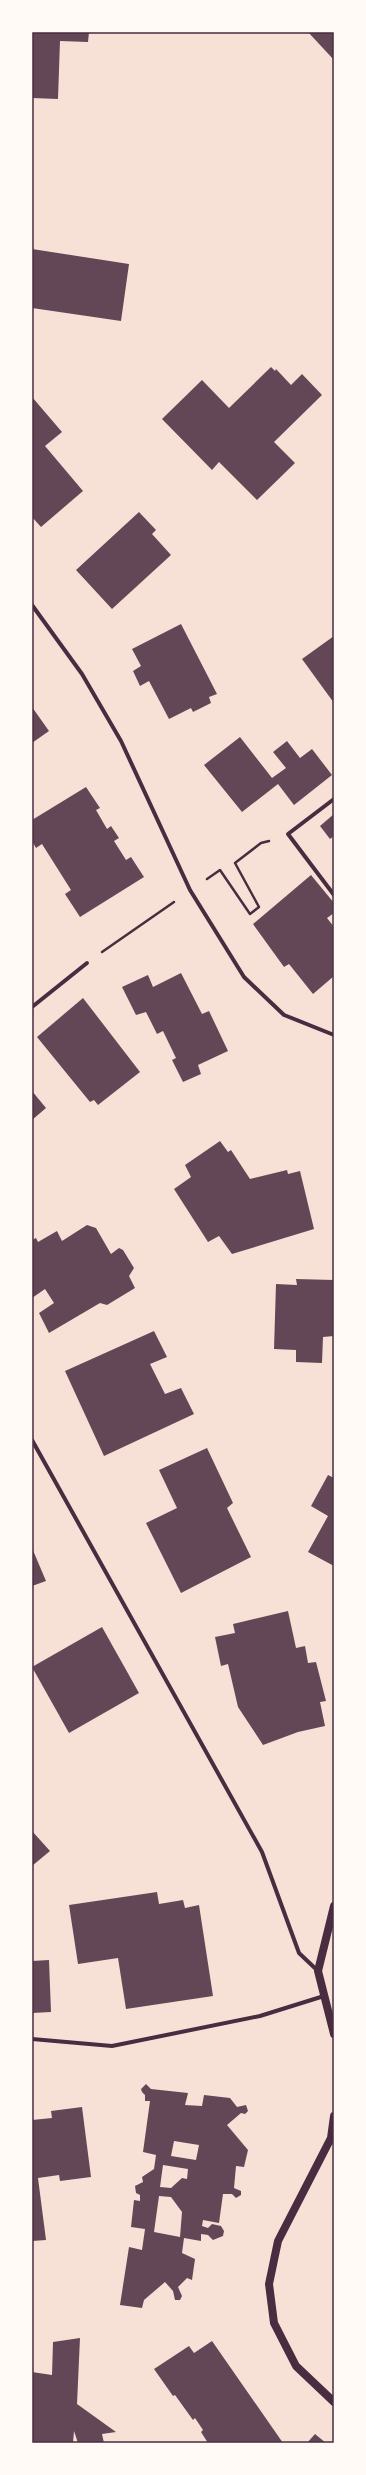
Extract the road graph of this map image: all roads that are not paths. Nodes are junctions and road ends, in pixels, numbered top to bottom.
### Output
1 (32, 605) edge
2 (334, 799) edge
3 (334, 894) edge
4 (86, 963) road end
5 (32, 1007) edge
6 (334, 1035) edge
7 (32, 1440) edge
8 (334, 1906) edge
9 (318, 1971) junction
10 (324, 1996) junction
11 (334, 2034) edge
12 (32, 2040) edge
13 (334, 2116) edge
14 (334, 2402) edge

1 - 6 street
2 - 3 street
4 - 5 street
7 - 9 street
8 - 9 main road
9 - 10 main road
10 - 11 main road
10 - 12 street
13 - 14 main road

